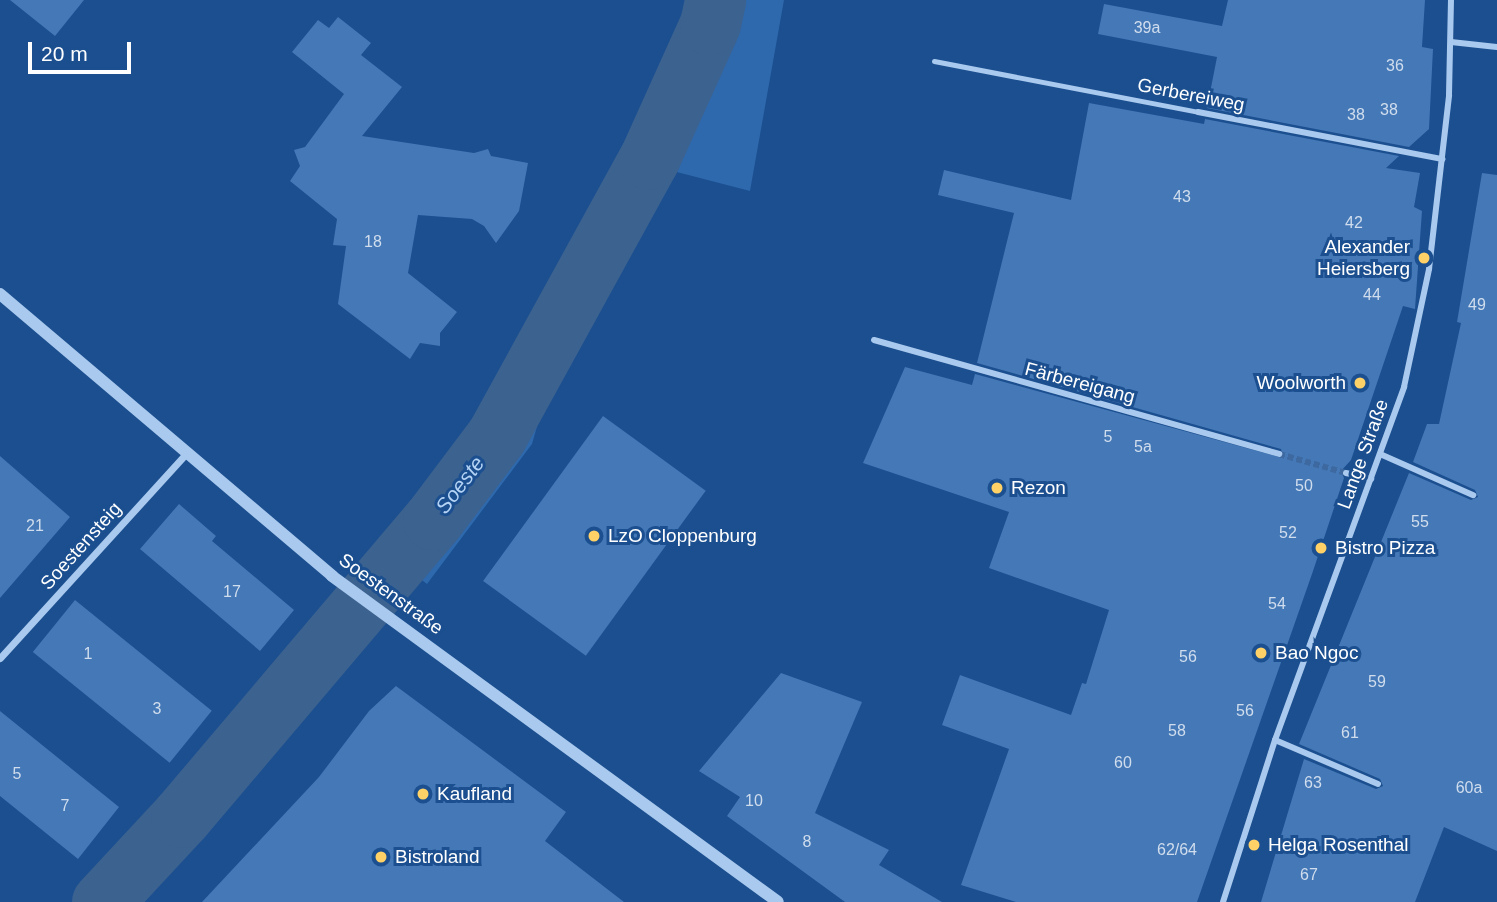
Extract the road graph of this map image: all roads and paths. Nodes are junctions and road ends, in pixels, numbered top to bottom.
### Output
1 (1451, 0) edge
2 (1451, 42) junction
3 (1497, 47) edge
4 (934, 61) dead end
5 (1198, 112) joint
6 (1443, 159) junction
7 (0, 294) edge
8 (874, 340) dead end
9 (1279, 454) tunnel mouth
10 (1380, 454) junction
11 (185, 455) junction
12 (1346, 473) tunnel mouth
13 (1371, 479) junction
14 (1473, 495) dead end
15 (0, 658) edge
16 (1275, 740) junction
17 (1378, 784) dead end
18 (778, 902) edge
19 (1223, 902) edge

1 - 2 street, Lange Straße
2 - 3 street
2 - 6 street, Lange Straße
4 - 5 lane, Gerbereiweg
5 - 6 street, Gerbereiweg
6 - 10 street, Lange Straße
7 - 11 street, Soestenstraße
8 - 9 street, Färbereigang
10 - 13 street, Lange Straße
10 - 14 street
11 - 15 street, Soestensteig
11 - 18 street, Soestenstraße
12 - 13 street
13 - 16 street, Lange Straße
16 - 17 street
16 - 19 street, Lange Straße

